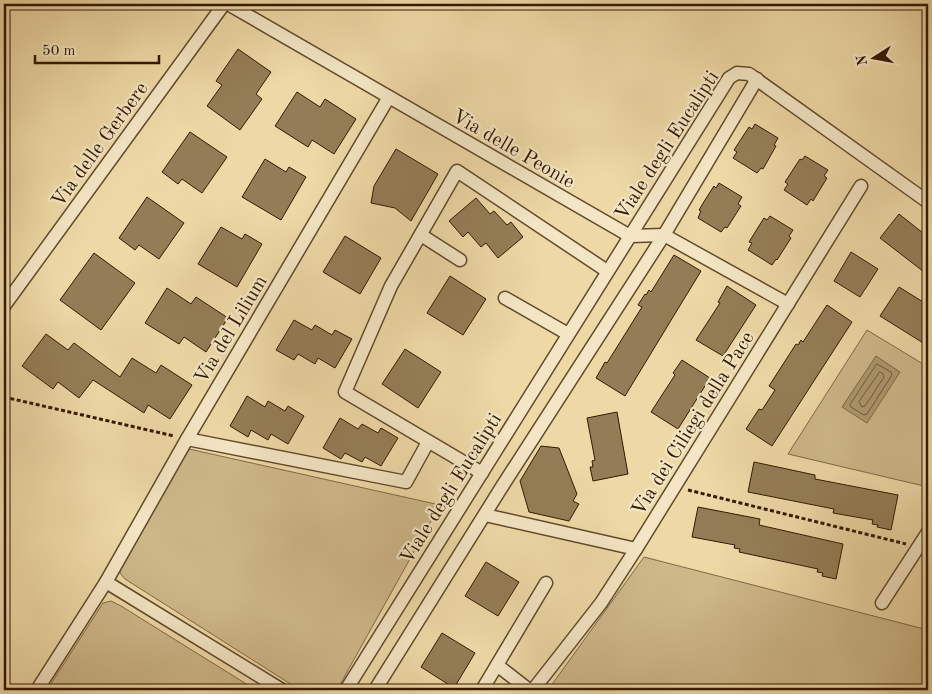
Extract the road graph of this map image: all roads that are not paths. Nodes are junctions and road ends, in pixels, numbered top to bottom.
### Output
1 (224, 4) edge
2 (228, 4) edge
3 (757, 79) junction
4 (389, 97) junction
5 (861, 186) dead end
6 (928, 202) edge
7 (421, 235) junction
8 (664, 235) junction
9 (630, 236) junction
10 (460, 260) dead end
11 (607, 271) junction
12 (505, 298) dead end
13 (788, 304) junction
14 (4, 306) edge
15 (568, 334) junction
16 (187, 439) junction
17 (428, 442) junction
18 (482, 473) junction
19 (485, 515) junction
20 (928, 532) edge
21 (636, 549) junction
22 (106, 582) junction
23 (546, 584) dead end
24 (882, 604) dead end
25 (497, 665) junction
26 (37, 690) edge
27 (282, 690) edge
28 (346, 690) edge
29 (375, 690) edge
30 (482, 690) edge
31 (529, 690) edge
32 (533, 690) edge

1 - 14 street, Via delle Gerbere
2 - 4 street, Via delle Peonie
3 - 6 street
3 - 8 street, Viale degli Eucalipti
3 - 9 street, Viale degli Eucalipti
4 - 9 street, Via delle Peonie
4 - 16 street, Via del Lilium
5 - 13 street, Via dei Ciliegi della Pace
7 - 10 street
7 - 11 street
7 - 17 street
8 - 9 street
8 - 13 street
8 - 19 street, Viale degli Eucalipti
9 - 11 street, Viale degli Eucalipti
11 - 15 street, Viale degli Eucalipti
12 - 15 street
13 - 21 street, Via dei Ciliegi della Pace
15 - 18 street, Viale degli Eucalipti
16 - 17 street
16 - 22 street, Via del Lilium
17 - 18 street
18 - 28 street, Viale degli Eucalipti
19 - 21 street
19 - 29 street, Viale degli Eucalipti
20 - 24 street
21 - 32 street, Via dei Ciliegi della Pace
22 - 26 street, Via del Lilium
22 - 27 street
23 - 25 street
25 - 30 street
25 - 31 street

